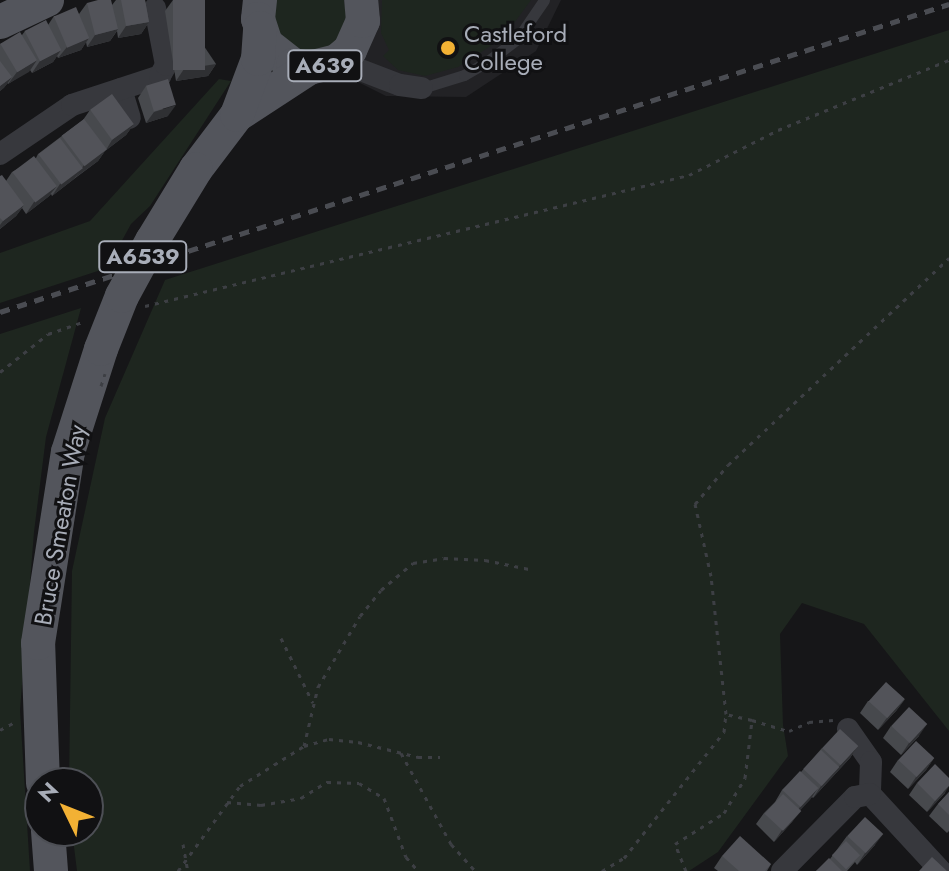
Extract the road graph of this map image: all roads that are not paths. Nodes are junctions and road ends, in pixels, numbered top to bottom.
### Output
1 (45, 0) edge
2 (544, 0) edge
3 (155, 8) dead end
4 (256, 12) edge
5 (0, 22) edge
6 (349, 29) edge
7 (422, 88) joint
8 (121, 89) junction
9 (237, 115) junction
10 (130, 118) edge
11 (0, 154) edge
12 (842, 724) road end
13 (42, 767) edge
14 (870, 794) junction
15 (49, 847) edge
16 (51, 871) edge
17 (782, 871) edge
18 (941, 871) edge

1 - 5 main road
2 - 7 lane
3 - 8 street
4 - 6 main road, A639
4 - 9 main road, Bruce Smeaton Way / A6539
6 - 7 street
6 - 9 main road, Bruce Smeaton Way / A6539
8 - 10 street
8 - 11 street
9 - 13 main road, Bruce Smeaton Way / A6539, bridge
12 - 14 street
14 - 17 street
14 - 18 street
15 - 16 main road

